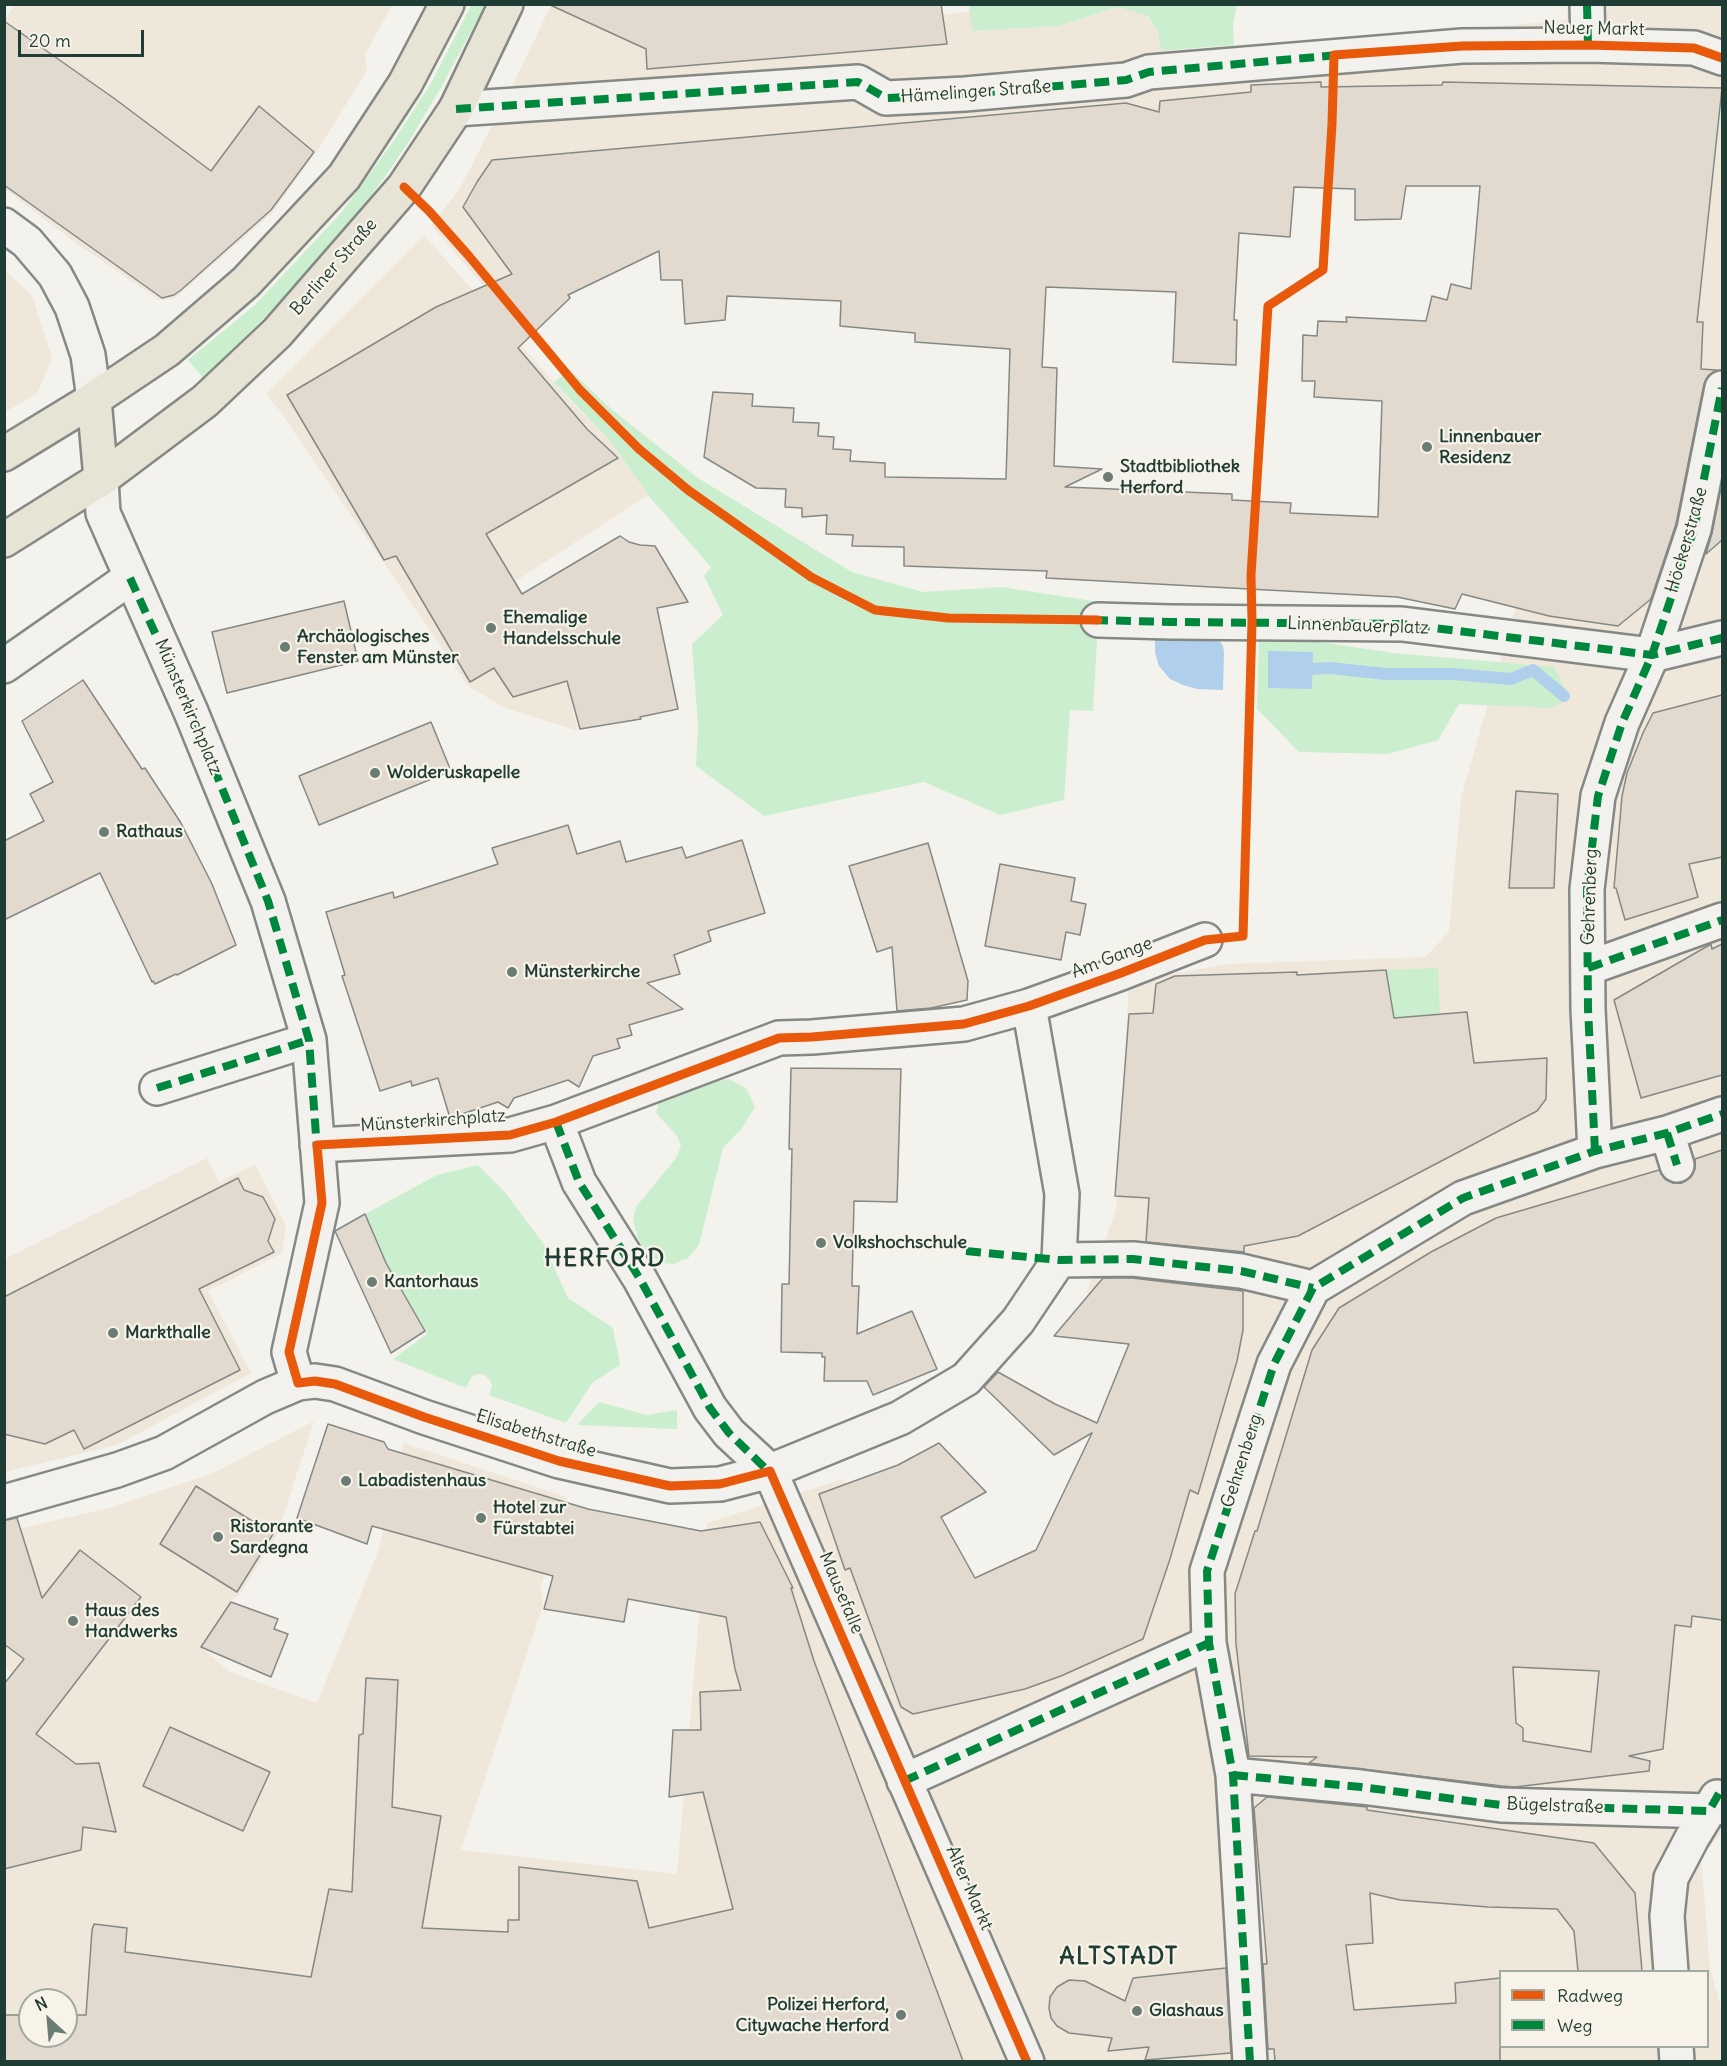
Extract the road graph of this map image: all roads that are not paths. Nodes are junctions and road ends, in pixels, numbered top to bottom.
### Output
1 (447, 4) edge
2 (506, 4) edge
3 (1587, 4) edge
4 (1588, 45) junction
5 (1462, 46) joint
6 (1722, 58) edge
7 (456, 109) junction
8 (4, 225) edge
9 (1722, 388) edge
10 (94, 399) junction
11 (4, 454) edge
12 (101, 479) junction
13 (4, 540) edge
14 (130, 578) junction
15 (1098, 620) dead end
16 (1722, 638) edge
17 (1652, 655) junction
18 (4, 666) edge
19 (1722, 920) edge
20 (1205, 940) dead end
21 (1588, 968) junction
22 (1029, 1006) junction
23 (779, 1038) joint
24 (309, 1040) junction
25 (157, 1088) dead end
26 (1722, 1114) edge
27 (556, 1122) junction
28 (1667, 1133) junction
29 (317, 1145) junction
30 (1595, 1151) junction
31 (1677, 1165) dead end
32 (1059, 1260) junction
33 (1313, 1288) junction
34 (298, 1383) junction
35 (770, 1472) junction
36 (4, 1502) edge
37 (1209, 1643) junction
38 (880, 1727) joint
39 (1233, 1775) junction
40 (904, 1780) junction
41 (1718, 1802) edge
42 (1671, 1970) edge
43 (1027, 2061) edge
44 (1250, 2061) edge

1 - 10 main road
2 - 7 main road, Berliner Straße
3 - 4 street, Neuer Markt
4 - 5 street, Neuer Markt
4 - 6 street, Neuer Markt
5 - 7 street, Hämelinger Straße
7 - 12 main road, Berliner Straße
8 - 10 street
9 - 17 street, Höckerstraße
10 - 11 main road
10 - 12 main road
12 - 13 main road, Berliner Straße
12 - 14 street, Münsterkirchplatz
14 - 18 street
14 - 24 street, Münsterkirchplatz
15 - 17 street, Linnenbauerplatz
16 - 17 street
17 - 21 street, Gehrenberg
19 - 21 street
20 - 22 street, Am Gange
21 - 30 street, Gehrenberg
22 - 23 street, Am Gange
22 - 32 street
23 - 27 street, Münsterkirchplatz
24 - 25 street
24 - 29 street, Münsterkirchplatz
26 - 28 street
27 - 29 street, Münsterkirchplatz
27 - 35 street
28 - 30 street
28 - 31 street
29 - 34 street, Münsterkirchplatz
30 - 33 street
32 - 33 street
32 - 35 street, Elisabethstraße
33 - 37 street, Gehrenberg
34 - 35 street, Elisabethstraße
34 - 36 street, Elisabethstraße
35 - 38 street, Mausefalle
37 - 39 street
37 - 40 street
38 - 40 street, Alter Markt
39 - 41 street, Bügelstraße
39 - 44 street
40 - 43 street, Alter Markt
41 - 42 street, Bügelstraße

